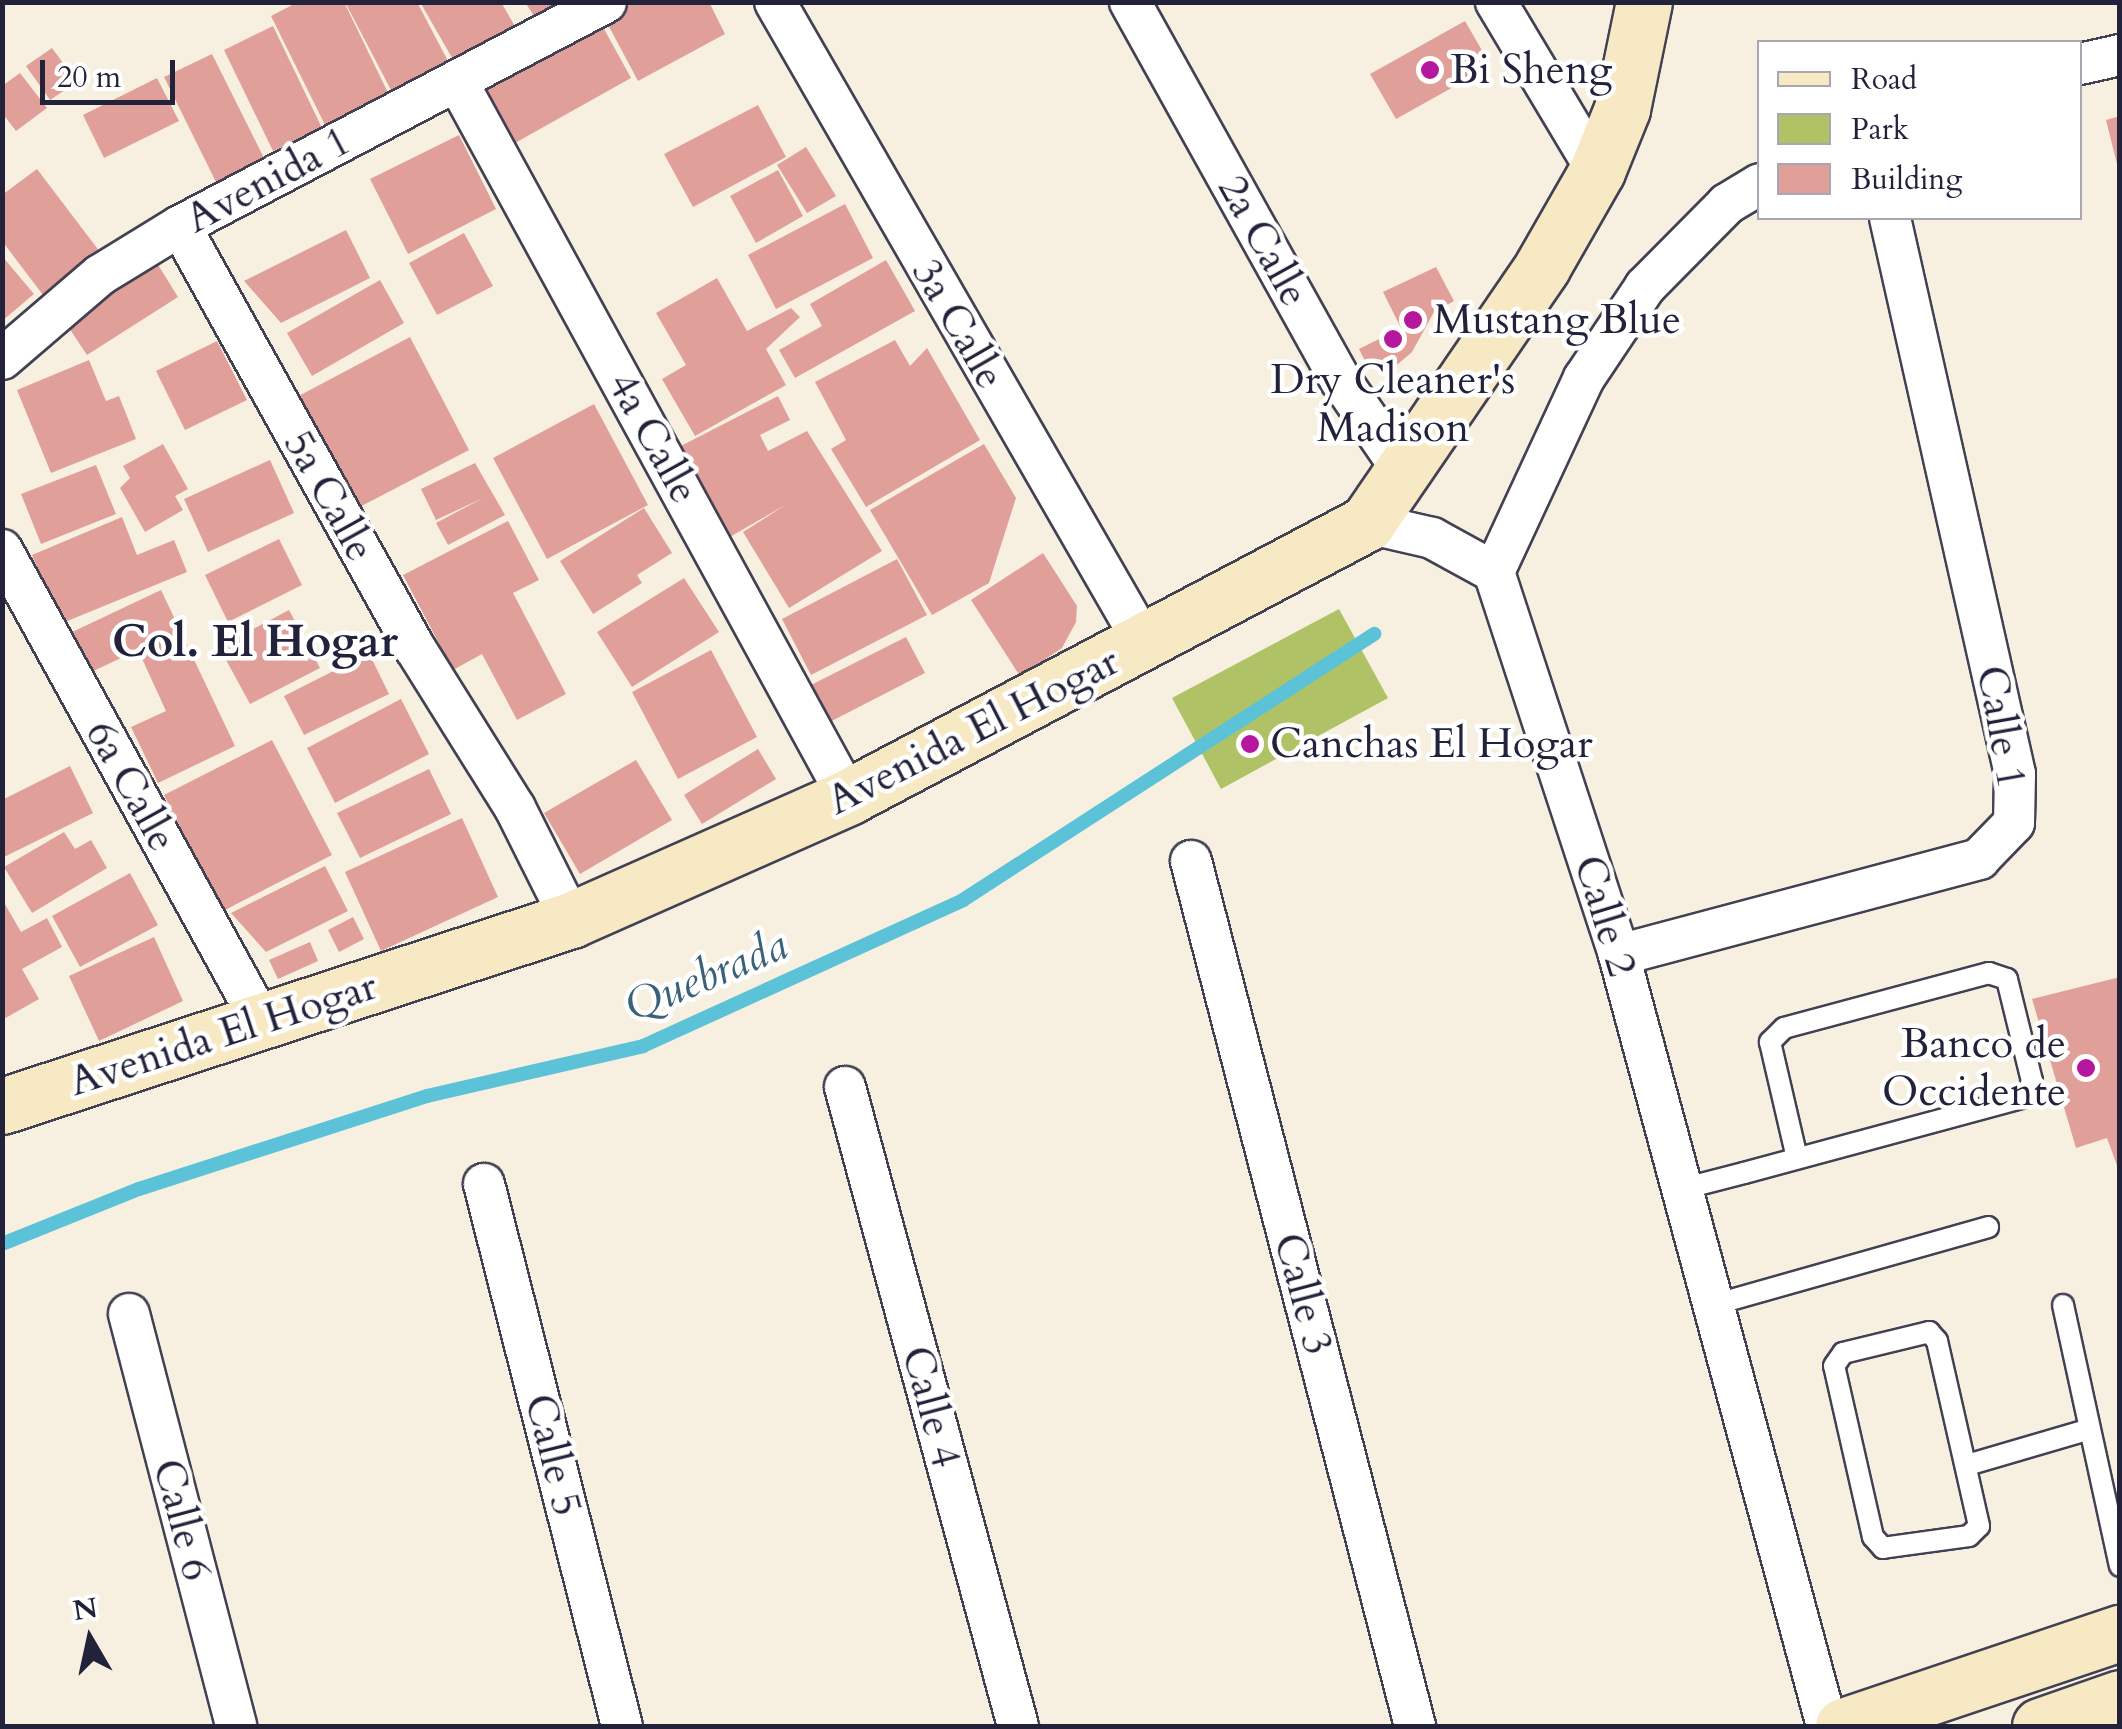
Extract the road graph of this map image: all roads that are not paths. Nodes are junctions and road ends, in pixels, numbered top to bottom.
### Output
1 (606, 2) edge
2 (775, 2) edge
3 (1130, 2) edge
4 (1496, 2) edge
5 (1644, 2) edge
6 (2120, 55) edge
7 (2082, 64) edge
8 (457, 81) junction
9 (1597, 171) junction
10 (1757, 186) edge
11 (1890, 220) edge
12 (180, 226) junction
13 (2, 359) edge
14 (1406, 474) junction
15 (1367, 522) junction
16 (2, 550) edge
17 (1494, 572) junction
18 (1144, 644) junction
19 (848, 797) junction
20 (1191, 861) dead end
21 (571, 920) junction
22 (1618, 955) junction
23 (261, 1021) junction
24 (846, 1087) dead end
25 (2, 1106) edge
26 (1798, 1158) junction
27 (484, 1184) dead end
28 (1682, 1189) junction
29 (1988, 1227) dead end
30 (1713, 1305) junction
31 (2064, 1305) dead end
32 (129, 1314) dead end
33 (2087, 1430) junction
34 (1968, 1466) junction
35 (2110, 1500) edge
36 (2120, 1566) edge
37 (2120, 1632) edge
38 (2120, 1698) edge
39 (236, 1726) edge
40 (622, 1726) edge
41 (1018, 1726) edge
42 (1415, 1726) edge
43 (1827, 1726) edge
44 (1843, 1726) edge
45 (2040, 1726) edge

1 - 8 street, Avenida 1
2 - 18 street, 3a Calle
3 - 14 street, 2a Calle
4 - 9 street
5 - 9 street, Avenida El Hogar
6 - 7 street
8 - 12 street, Avenida 1
8 - 19 street, 4a Calle
9 - 14 street, Avenida El Hogar
10 - 17 street
11 - 22 street, Calle 1
12 - 13 street, Avenida 1
12 - 21 street, 5a Calle
14 - 15 street, Avenida El Hogar
15 - 17 street
15 - 18 street, Avenida El Hogar
16 - 23 street, 6a Calle
17 - 22 street, Calle 2
18 - 19 street, Avenida El Hogar
19 - 21 street, Avenida El Hogar
20 - 42 street, Calle 3
21 - 23 street, Avenida El Hogar
22 - 28 street, Calle 2
23 - 25 street, Avenida El Hogar
24 - 41 street, Calle 4
26 - 26 lane
26 - 28 lane
27 - 40 street, Calle 5
28 - 30 street, Calle 2
29 - 30 lane
30 - 43 street, Calle 2
31 - 33 lane
32 - 39 street, Calle 6
33 - 34 lane
33 - 35 lane
34 - 34 lane
35 - 36 lane
37 - 44 street
38 - 45 street

